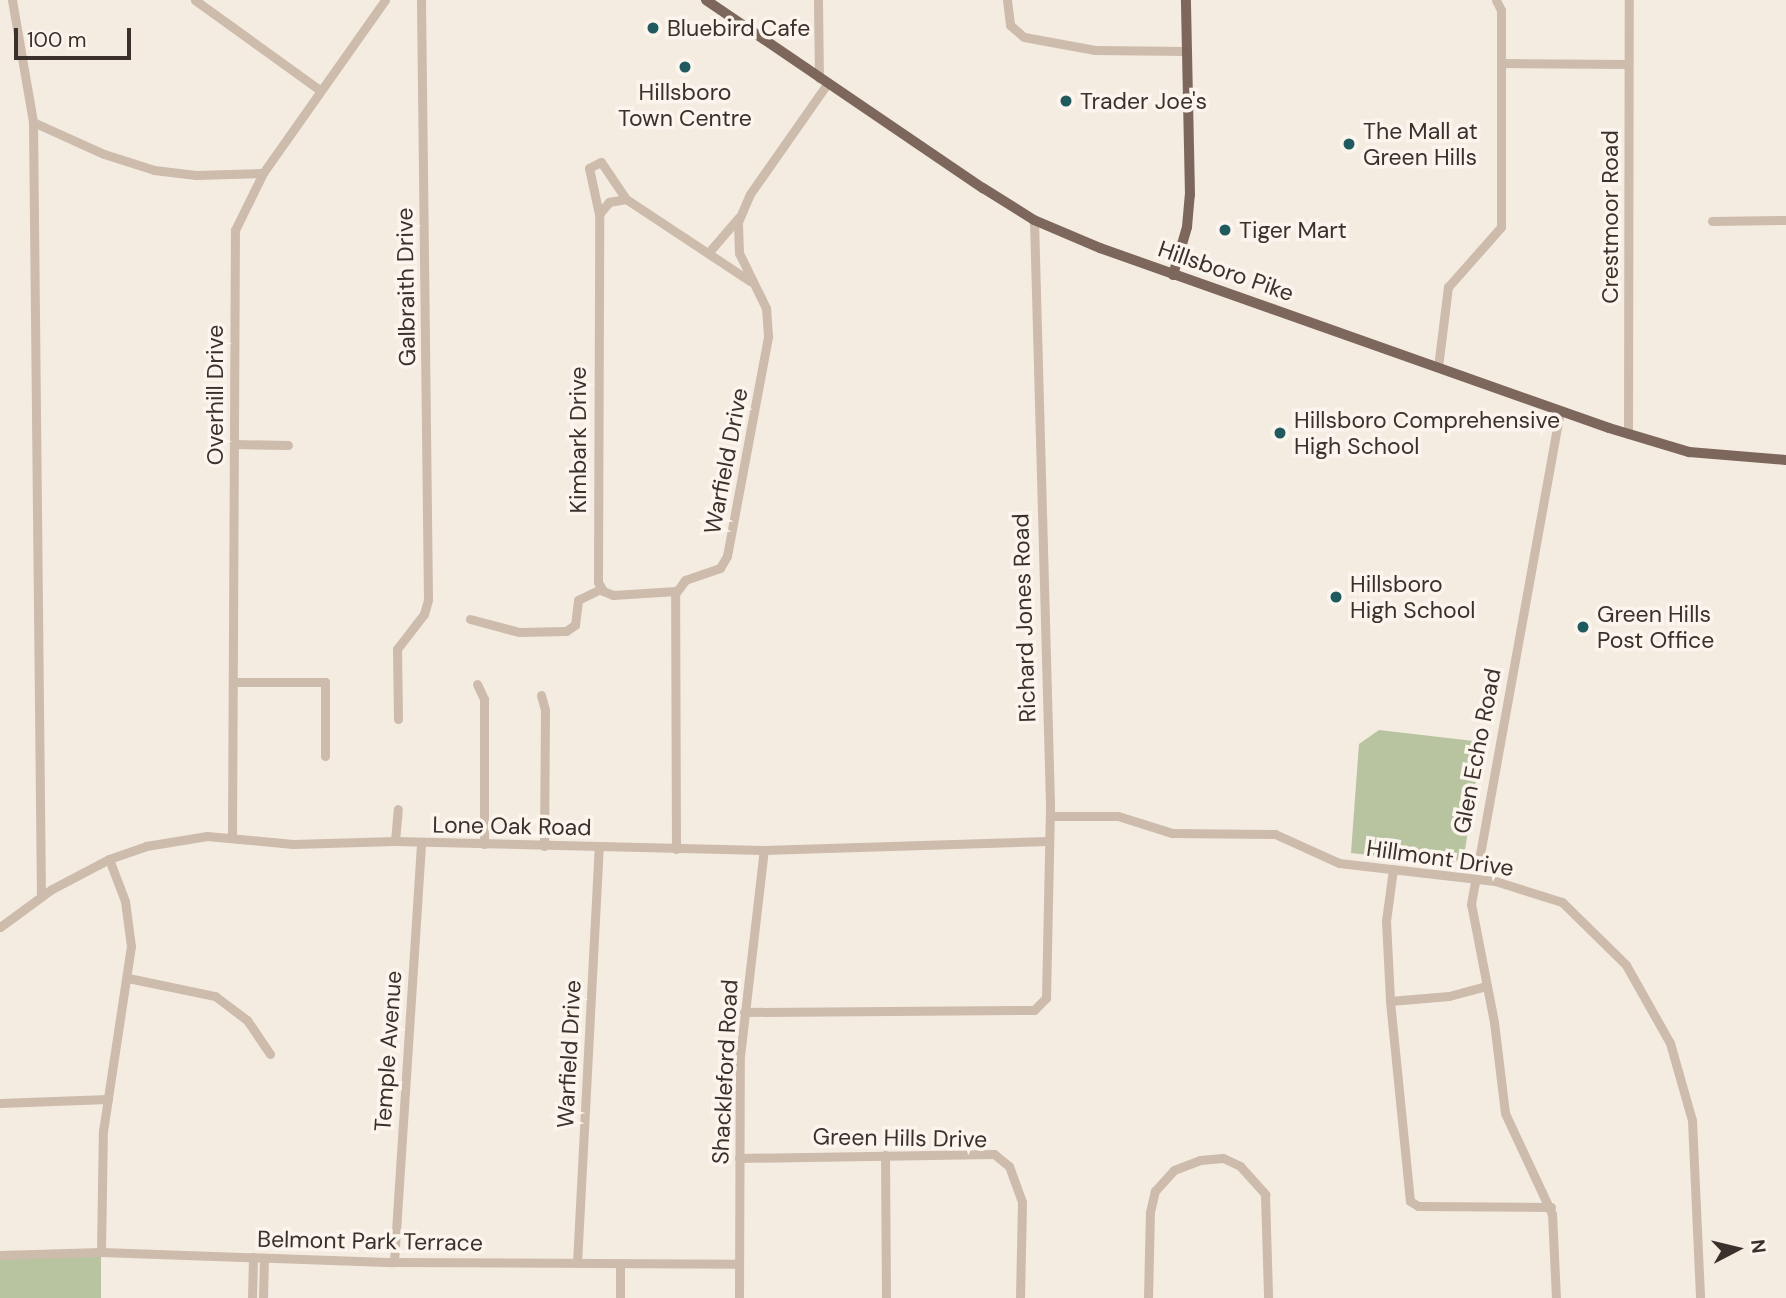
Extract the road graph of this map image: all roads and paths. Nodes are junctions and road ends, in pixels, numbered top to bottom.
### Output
1 (12, 0) edge
2 (195, 0) edge
3 (385, 0) edge
4 (421, 0) edge
5 (706, 0) edge
6 (818, 0) edge
7 (1007, 0) edge
8 (1186, 0) edge
9 (1496, 0) edge
10 (1629, 0) edge
11 (1187, 51) junction
12 (1501, 63) junction
13 (1628, 64) junction
14 (823, 81) junction
15 (320, 90) junction
16 (33, 122) junction
17 (263, 173) junction
18 (626, 199) junction
19 (599, 214) junction
20 (739, 217) junction
21 (1034, 220) junction
22 (1786, 220) edge
23 (1712, 221) dead end
24 (709, 253) junction
25 (1173, 275) junction
26 (752, 283) junction
27 (1438, 368) junction
28 (1560, 411) junction
29 (1628, 434) junction
30 (234, 444) junction
31 (288, 444) dead end
32 (1786, 460) edge
33 (601, 589) junction
34 (676, 591) junction
35 (470, 619) dead end
36 (233, 682) junction
37 (477, 684) dead end
38 (541, 695) dead end
39 (398, 719) dead end
40 (325, 756) dead end
41 (398, 809) dead end
42 (1049, 816) junction
43 (232, 836) junction
44 (396, 841) junction
45 (1048, 841) junction
46 (421, 843) junction
47 (484, 844) junction
48 (544, 846) junction
49 (600, 847) junction
50 (676, 849) junction
51 (764, 850) junction
52 (109, 859) junction
53 (1393, 869) junction
54 (1472, 878) junction
55 (41, 896) junction
56 (0, 928) edge
57 (128, 978) junction
58 (1486, 986) junction
59 (1390, 1001) junction
60 (744, 1012) junction
61 (270, 1054) dead end
62 (108, 1099) junction
63 (0, 1103) edge
64 (885, 1155) junction
65 (738, 1158) junction
66 (1550, 1207) junction
67 (101, 1252) junction
68 (0, 1255) edge
69 (258, 1257) junction
70 (394, 1262) junction
71 (577, 1264) junction
72 (620, 1264) junction
73 (738, 1264) junction
74 (252, 1298) edge
75 (263, 1298) edge
76 (620, 1298) edge
77 (739, 1298) edge
78 (886, 1298) edge
79 (1020, 1298) edge
80 (1148, 1298) edge
81 (1268, 1298) edge
82 (1556, 1298) edge
83 (1700, 1298) edge

1 - 16 street
2 - 15 street
3 - 15 street, Overhill Drive
4 - 39 street, Galbraith Drive
5 - 14 main road, Hillsboro Pike
6 - 14 street
7 - 11 street
8 - 11 main road
9 - 12 street
10 - 13 street, Crestmoor Road
11 - 25 main road
12 - 13 street
12 - 27 street
13 - 29 street, Crestmoor Road
14 - 20 street, Warfield Drive
14 - 21 main road, Hillsboro Pike
15 - 17 street, Overhill Drive
16 - 17 street
16 - 55 street
17 - 30 street, Overhill Drive
18 - 19 street
18 - 19 street, Kimbark Drive
18 - 24 street, Kimbark Drive
19 - 33 street, Kimbark Drive
20 - 24 street
20 - 26 street, Warfield Drive
21 - 25 main road, Hillsboro Pike
21 - 42 street, Richard Jones Road
22 - 23 street
24 - 26 street, Kimbark Drive
25 - 27 main road, Hillsboro Pike
26 - 34 street, Warfield Drive
27 - 28 main road, Hillsboro Pike
28 - 29 main road, Hillsboro Pike
28 - 54 street, Glen Echo Road
29 - 32 main road, Hillsboro Pike
30 - 31 street
30 - 36 street, Overhill Drive
33 - 34 street
33 - 35 street
34 - 50 street
36 - 40 street
36 - 43 street, Overhill Drive
37 - 47 street
38 - 48 street
41 - 44 street
42 - 45 street, Richard Jones Road
42 - 53 street, Hillmont Drive
43 - 44 street, Lone Oak Road
43 - 52 street, Lone Oak Road
44 - 46 street, Lone Oak Road
45 - 51 street, Lone Oak Road
45 - 60 street, Richard Jones Road
46 - 47 street, Lone Oak Road
46 - 70 street, Temple Avenue
47 - 48 street, Lone Oak Road
48 - 49 street, Lone Oak Road
49 - 50 street, Lone Oak Road
49 - 71 street, Warfield Drive
50 - 51 street, Lone Oak Road
51 - 60 street, Shackleford Road
52 - 55 street, Lone Oak Road
52 - 57 street
53 - 54 street, Hillmont Drive
53 - 59 street
54 - 58 street, Glen Echo Road
54 - 83 street, Hillmont Drive
55 - 56 street, Lone Oak Road
57 - 61 street
57 - 62 street
58 - 59 street
58 - 66 street, Glen Echo Road
59 - 66 street
60 - 65 street, Shackleford Road
62 - 63 street
62 - 67 street
64 - 65 street, Green Hills Drive
64 - 78 street
64 - 79 street, Green Hills Drive
65 - 73 street, Shackleford Road
66 - 82 street, Glen Echo Road
67 - 68 street, Belmont Park Terrace
67 - 69 street, Belmont Park Terrace
69 - 70 street, Belmont Park Terrace
69 - 74 street
69 - 75 street
70 - 71 street, Belmont Park Terrace
71 - 72 street, Belmont Park Terrace
72 - 73 street, Belmont Park Terrace
72 - 76 street
73 - 77 street, Shackleford Road
80 - 81 street

